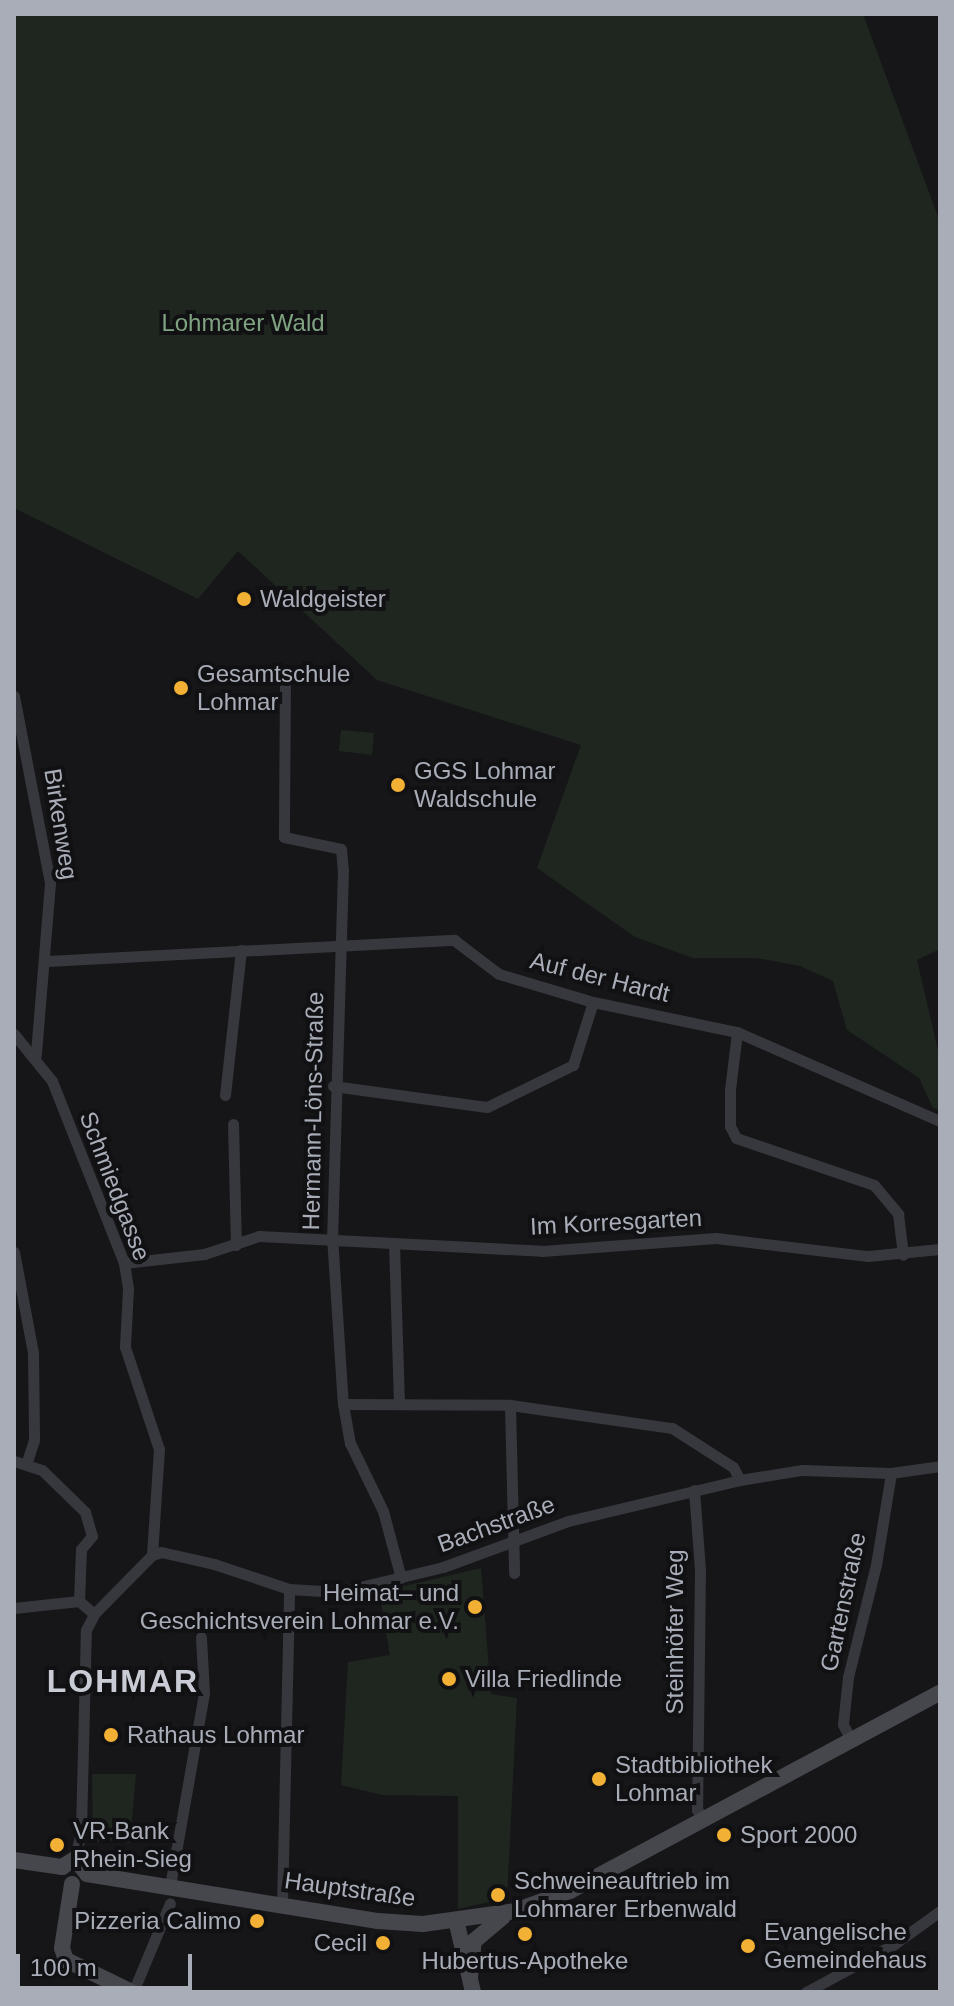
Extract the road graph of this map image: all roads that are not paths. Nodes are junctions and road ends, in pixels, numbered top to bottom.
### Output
1 (285, 680) dead end
2 (14, 696) edge
3 (339, 942) junction
4 (241, 950) junction
5 (47, 961) junction
6 (593, 1002) junction
7 (737, 1032) junction
8 (14, 1034) edge
9 (36, 1055) junction
10 (333, 1086) junction
11 (225, 1095) dead end
12 (940, 1121) edge
13 (233, 1124) dead end
14 (332, 1236) junction
15 (394, 1244) junction
16 (236, 1245) junction
17 (940, 1249) edge
18 (14, 1252) edge
19 (903, 1255) junction
20 (124, 1263) junction
21 (399, 1402) junction
22 (343, 1404) junction
23 (510, 1405) junction
24 (20, 1463) edge
25 (940, 1466) edge
26 (891, 1473) junction
27 (740, 1480) junction
28 (694, 1490) junction
29 (510, 1544) junction
30 (152, 1555) junction
31 (514, 1573) dead end
32 (401, 1578) junction
33 (289, 1589) junction
34 (79, 1601) junction
35 (14, 1608) edge
36 (94, 1614) junction
37 (201, 1637) dead end
38 (940, 1693) edge
39 (851, 1740) junction
40 (705, 1819) junction
41 (14, 1860) edge
42 (69, 1863) junction
43 (87, 1874) junction
44 (72, 1884) junction
45 (170, 1894) junction
46 (282, 1905) junction
47 (515, 1911) junction
48 (940, 1911) edge
49 (456, 1920) junction
50 (471, 1984) edge
51 (823, 1989) edge
52 (132, 1992) edge
53 (806, 1992) edge

1 - 3 street, Hermann-Löns-Straße
2 - 5 street, Birkenweg
3 - 4 street, Auf der Hardt
3 - 6 street, Auf der Hardt
3 - 10 street, Hermann-Löns-Straße
4 - 5 street, Auf der Hardt
4 - 11 street
5 - 9 street, Birkenweg
6 - 7 street, Auf der Hardt
6 - 10 street
7 - 12 street, Auf der Hardt
7 - 19 street
8 - 9 street, Schmiedgasse
9 - 20 street, Schmiedgasse
10 - 14 street, Hermann-Löns-Straße
13 - 16 street
14 - 15 street, Im Korresgarten
14 - 16 street, Im Korresgarten
14 - 22 street, Hermann-Löns-Straße
15 - 19 street, Im Korresgarten
15 - 21 street
16 - 20 street, Im Korresgarten
17 - 19 street, Im Korresgarten
18 - 24 street
20 - 30 street, Schmiedgasse
21 - 22 street
21 - 23 street
22 - 32 street, Hermann-Löns-Straße
23 - 27 street
23 - 29 street
24 - 34 street
25 - 26 street, Bachstraße
26 - 27 street, Bachstraße
26 - 39 street, Gartenstraße
27 - 28 street, Bachstraße
28 - 29 street, Bachstraße
28 - 40 street, Steinhöfer Weg
29 - 31 street
29 - 32 street, Bachstraße
30 - 33 street, Bachstraße
30 - 36 street
32 - 33 street, Bachstraße
33 - 46 street
34 - 35 street
34 - 36 street
36 - 42 street
37 - 45 street
38 - 39 main road, Hauptstraße
39 - 40 main road, Hauptstraße
40 - 47 main road, Hauptstraße
41 - 42 main road
42 - 43 main road
42 - 44 main road
43 - 44 main road
43 - 45 main road, Hauptstraße
44 - 52 main road
45 - 46 main road, Hauptstraße
45 - 52 street
46 - 49 main road, Hauptstraße
47 - 49 main road, Hauptstraße
47 - 50 main road
48 - 51 street
49 - 50 main road
51 - 53 street

